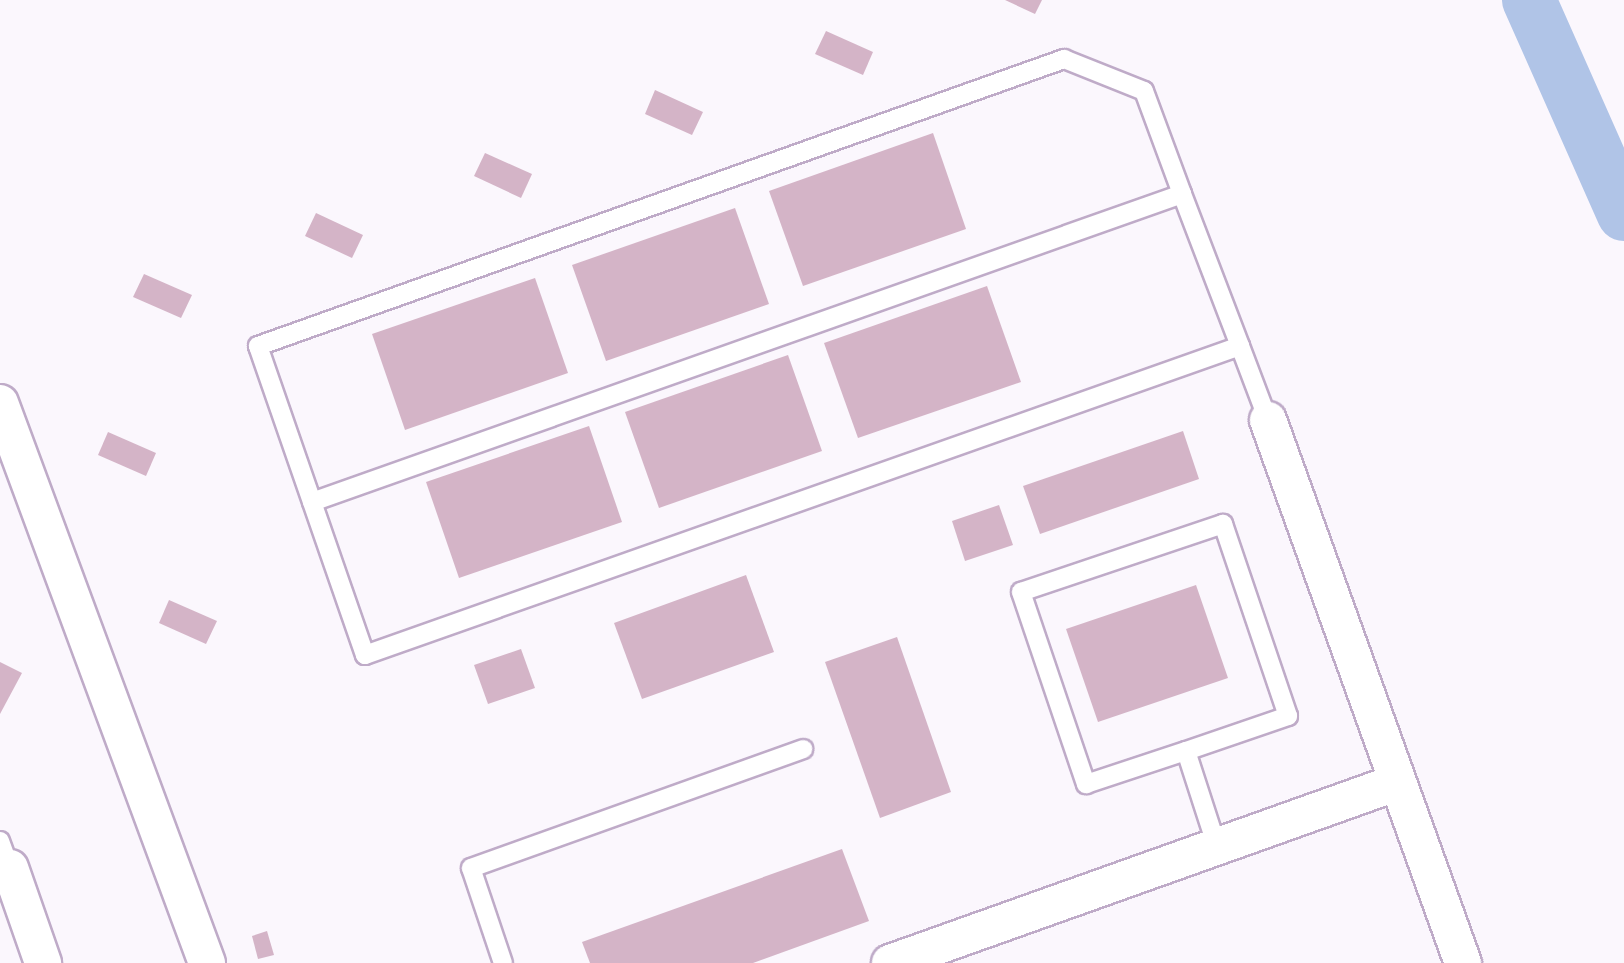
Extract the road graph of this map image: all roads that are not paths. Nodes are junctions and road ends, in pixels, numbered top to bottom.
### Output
1 (1182, 194) junction
2 (1240, 346) junction
3 (0, 403) edge
4 (1268, 420) joint
5 (312, 502) junction
6 (803, 749) dead end
7 (1186, 751) junction
8 (1398, 782) junction
9 (1217, 847) junction
10 (5, 854) edge
11 (43, 963) edge
12 (207, 963) edge
13 (503, 963) edge
14 (890, 963) edge
15 (1463, 963) edge

1 - 2 lane
1 - 5 lane
1 - 5 lane
2 - 4 lane
2 - 5 lane
3 - 12 street
4 - 8 street
6 - 13 lane
7 - 7 lane
7 - 9 lane
8 - 9 street
8 - 15 street
9 - 14 street
10 - 11 street

